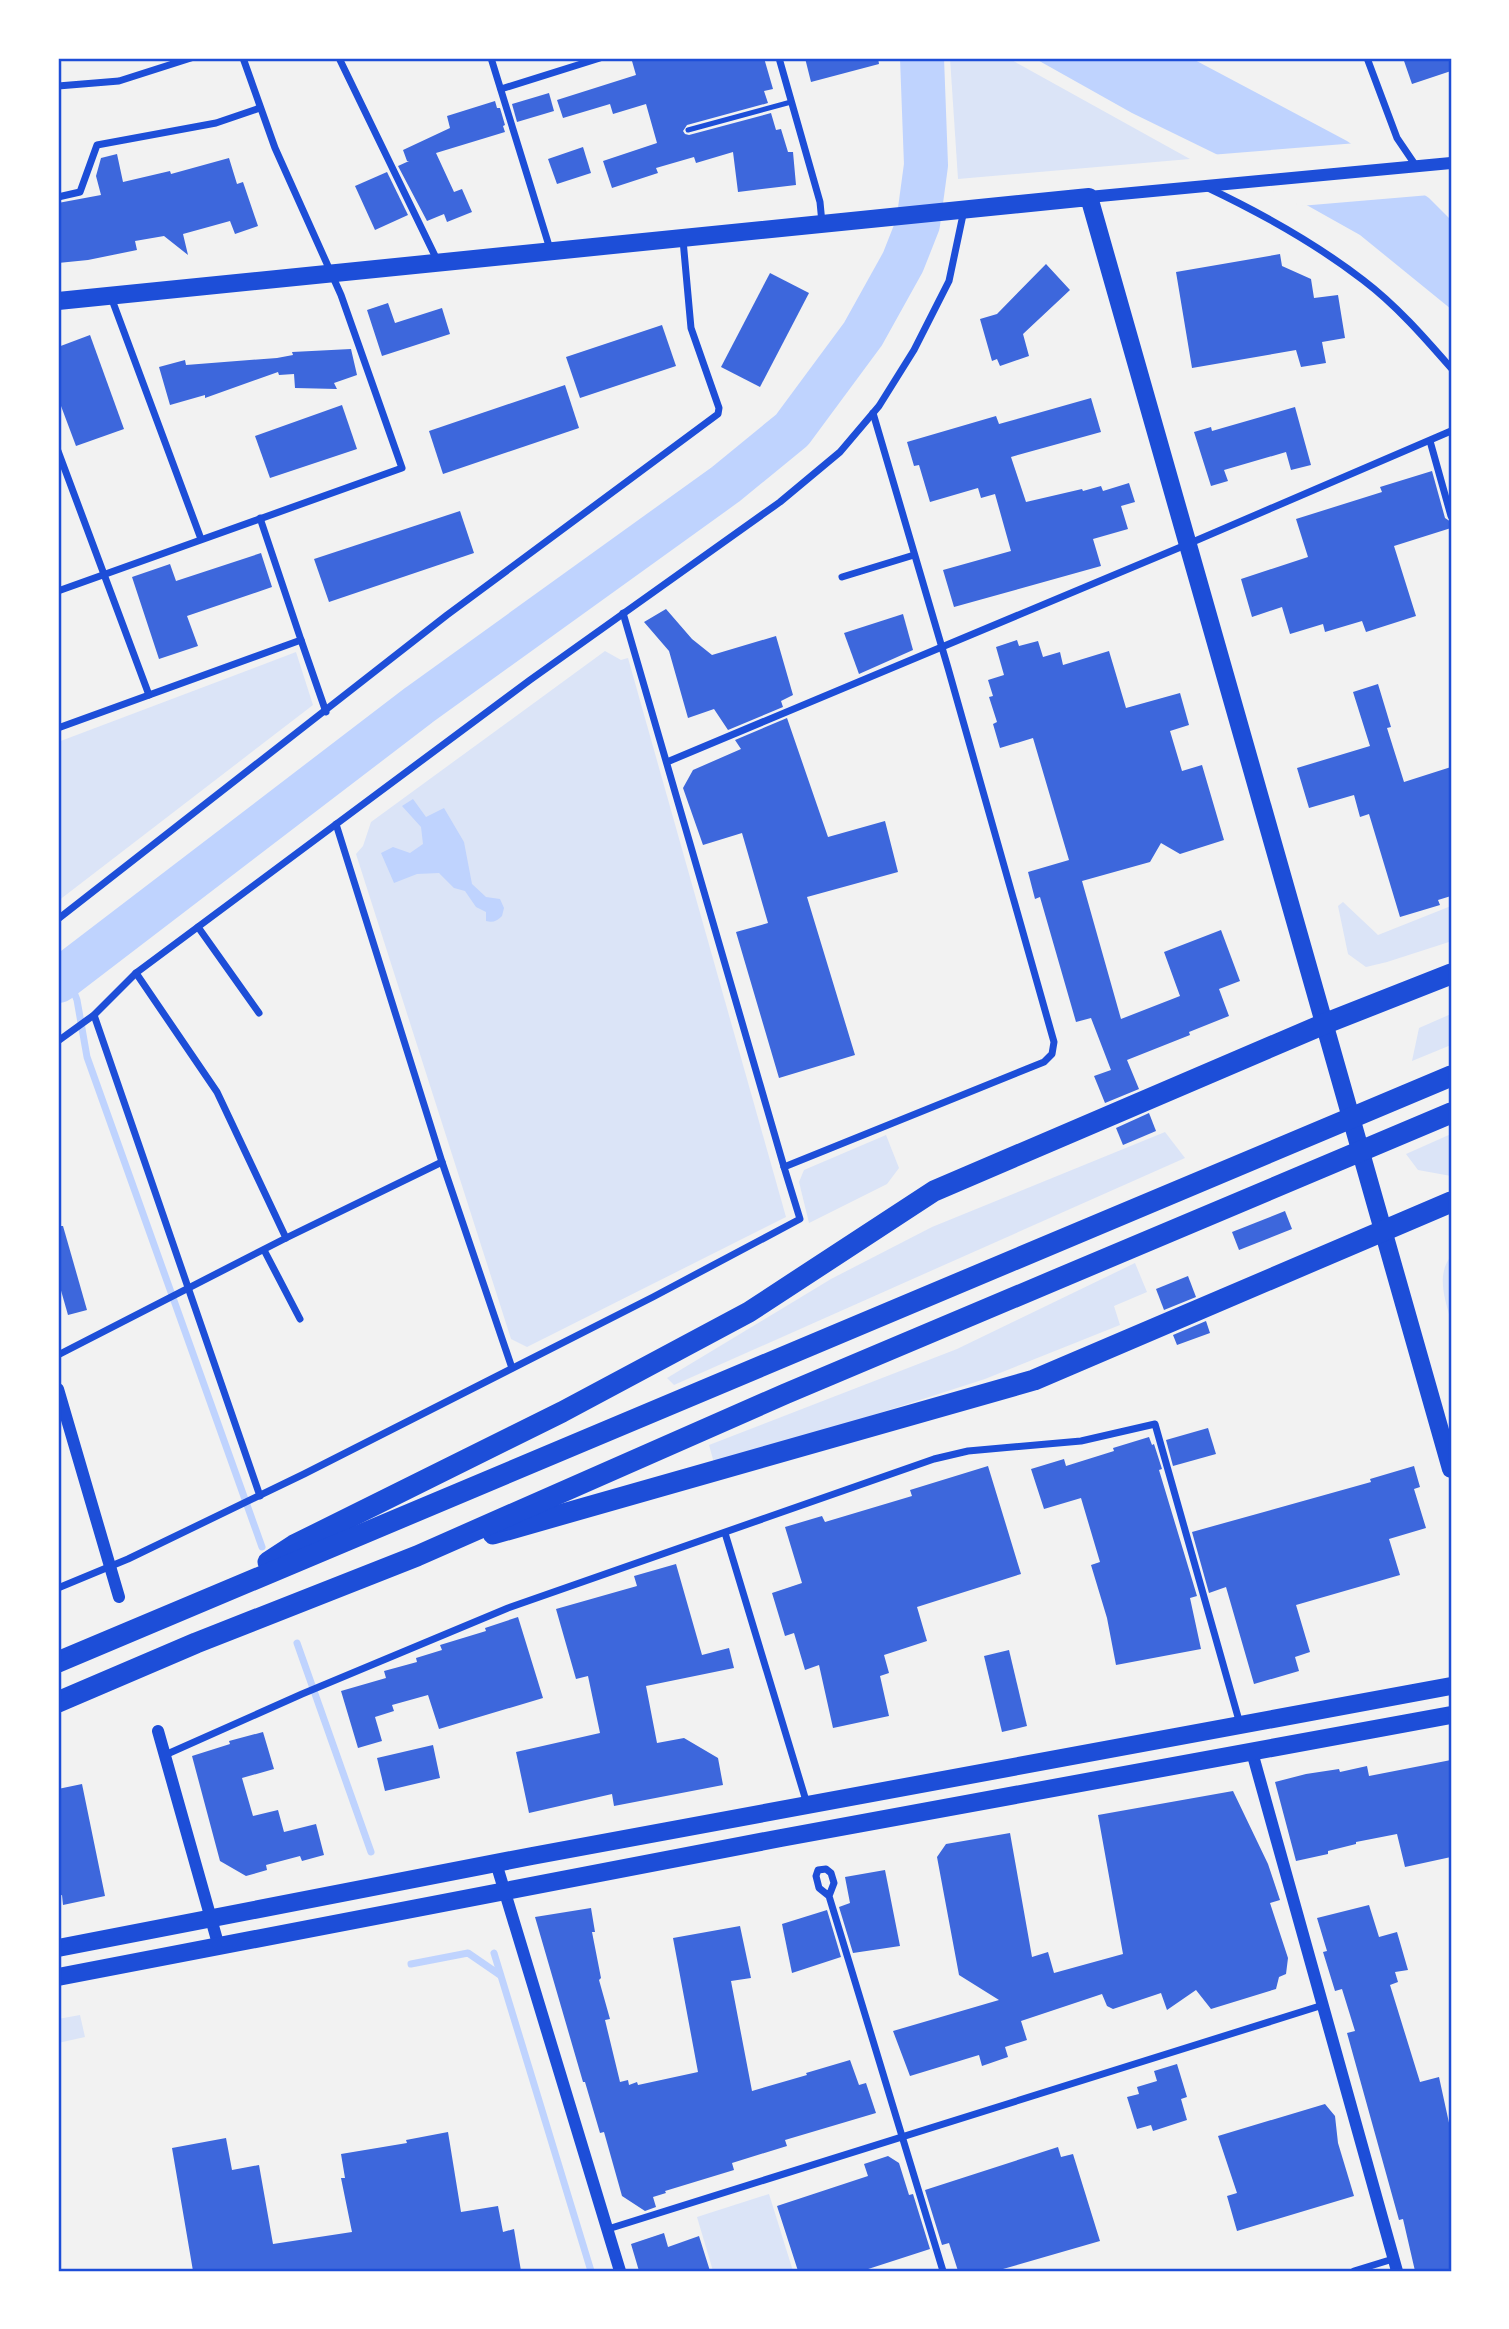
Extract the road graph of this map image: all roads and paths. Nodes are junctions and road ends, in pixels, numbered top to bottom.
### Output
1 (191, 58) edge
2 (243, 58) edge
3 (339, 58) edge
4 (491, 58) edge
5 (600, 58) edge
6 (779, 58) edge
7 (1367, 58) edge
8 (58, 86) edge
9 (501, 89) junction
10 (791, 102) junction
11 (260, 108) junction
12 (688, 130) dead end
13 (1451, 163) edge
14 (1412, 166) junction
15 (1202, 186) junction
16 (58, 197) edge
17 (1089, 197) junction
18 (957, 210) junction
19 (822, 223) junction
20 (683, 237) junction
21 (551, 250) junction
22 (438, 262) junction
23 (330, 273) junction
24 (111, 295) junction
25 (58, 301) edge
26 (1451, 368) edge
27 (873, 413) junction
28 (1451, 431) edge
29 (1430, 441) junction
30 (58, 451) edge
31 (1451, 516) edge
32 (260, 518) junction
33 (201, 539) junction
34 (1188, 544) junction
35 (914, 555) junction
36 (104, 574) junction
37 (842, 577) dead end
38 (58, 591) edge
39 (623, 613) junction
40 (301, 640) junction
41 (942, 648) junction
42 (149, 695) junction
43 (326, 712) junction
44 (58, 728) edge
45 (667, 762) junction
46 (336, 824) junction
47 (58, 919) edge
48 (198, 927) junction
49 (135, 973) junction
50 (1451, 974) edge
51 (259, 1013) dead end
52 (94, 1015) junction
53 (1325, 1024) junction
54 (58, 1041) edge
55 (1451, 1076) edge
56 (1451, 1113) edge
57 (442, 1162) junction
58 (784, 1167) junction
59 (1451, 1202) edge
60 (1382, 1231) junction
61 (286, 1238) junction
62 (264, 1250) junction
63 (185, 1290) junction
64 (300, 1319) dead end
65 (58, 1355) edge
66 (512, 1368) junction
67 (58, 1389) edge
68 (1451, 1469) edge
69 (257, 1497) junction
70 (724, 1533) junction
71 (417, 1556) junction
72 (110, 1566) junction
73 (58, 1588) edge
74 (119, 1597) dead end
75 (209, 1597) junction
76 (58, 1662) edge
77 (1451, 1686) edge
78 (58, 1702) edge
79 (1451, 1715) edge
80 (1241, 1725) junction
81 (158, 1731) dead end
82 (1252, 1752) junction
83 (165, 1755) junction
84 (807, 1805) junction
85 (496, 1863) junction
86 (505, 1892) junction
87 (829, 1896) dead end
88 (211, 1919) junction
89 (219, 1947) junction
90 (58, 1948) edge
91 (58, 1977) edge
92 (1323, 2004) junction
93 (902, 2137) junction
94 (608, 2230) junction
95 (1395, 2265) edge
96 (621, 2271) edge
97 (943, 2271) edge
98 (1354, 2271) edge

1 - 8 street
2 - 11 street
3 - 22 street
4 - 9 street
5 - 9 street
6 - 10 street
7 - 14 street
9 - 21 street
10 - 12 lane
10 - 19 street
11 - 16 street
11 - 23 street
13 - 14 street
14 - 15 street
15 - 17 street
15 - 26 street
17 - 18 main road
17 - 34 main road
18 - 19 main road
18 - 27 street
19 - 20 main road
20 - 21 main road
20 - 43 street
21 - 22 main road
22 - 23 main road
23 - 24 main road
23 - 32 street
24 - 25 main road
24 - 33 street
27 - 35 street
27 - 39 street
28 - 29 street
29 - 31 street
29 - 34 street
30 - 36 street
32 - 33 street
32 - 40 street
33 - 36 street
34 - 41 street
34 - 53 main road
35 - 37 street
35 - 41 street
36 - 38 street
36 - 42 street
39 - 45 street
39 - 46 street
40 - 42 street
40 - 43 street
41 - 45 street
41 - 58 street
42 - 44 street
43 - 47 street
45 - 58 street
46 - 48 street
46 - 57 street
48 - 49 street
48 - 51 street
49 - 52 street
49 - 61 street
50 - 53 highway
52 - 54 street
52 - 63 street
53 - 60 main road
53 - 75 highway
55 - 75 highway
56 - 71 highway
57 - 61 street
57 - 66 street
58 - 66 street
59 - 60 highway
60 - 68 main road
60 - 71 highway
61 - 62 street
62 - 63 street
62 - 64 street
63 - 65 street
63 - 69 street
66 - 69 street
67 - 72 street
69 - 72 street
70 - 80 street
70 - 83 street
70 - 84 street
71 - 78 highway
72 - 73 street
72 - 74 street
75 - 76 highway
77 - 80 main road
79 - 82 main road
80 - 84 main road
81 - 83 street
82 - 86 main road
82 - 92 street
83 - 88 street
84 - 85 main road
85 - 86 street
85 - 88 main road
86 - 89 main road
86 - 94 street
87 - 93 street
88 - 89 street
88 - 90 main road
89 - 91 main road
92 - 93 street
92 - 95 street
93 - 94 street
93 - 97 street
94 - 96 street
95 - 98 street

